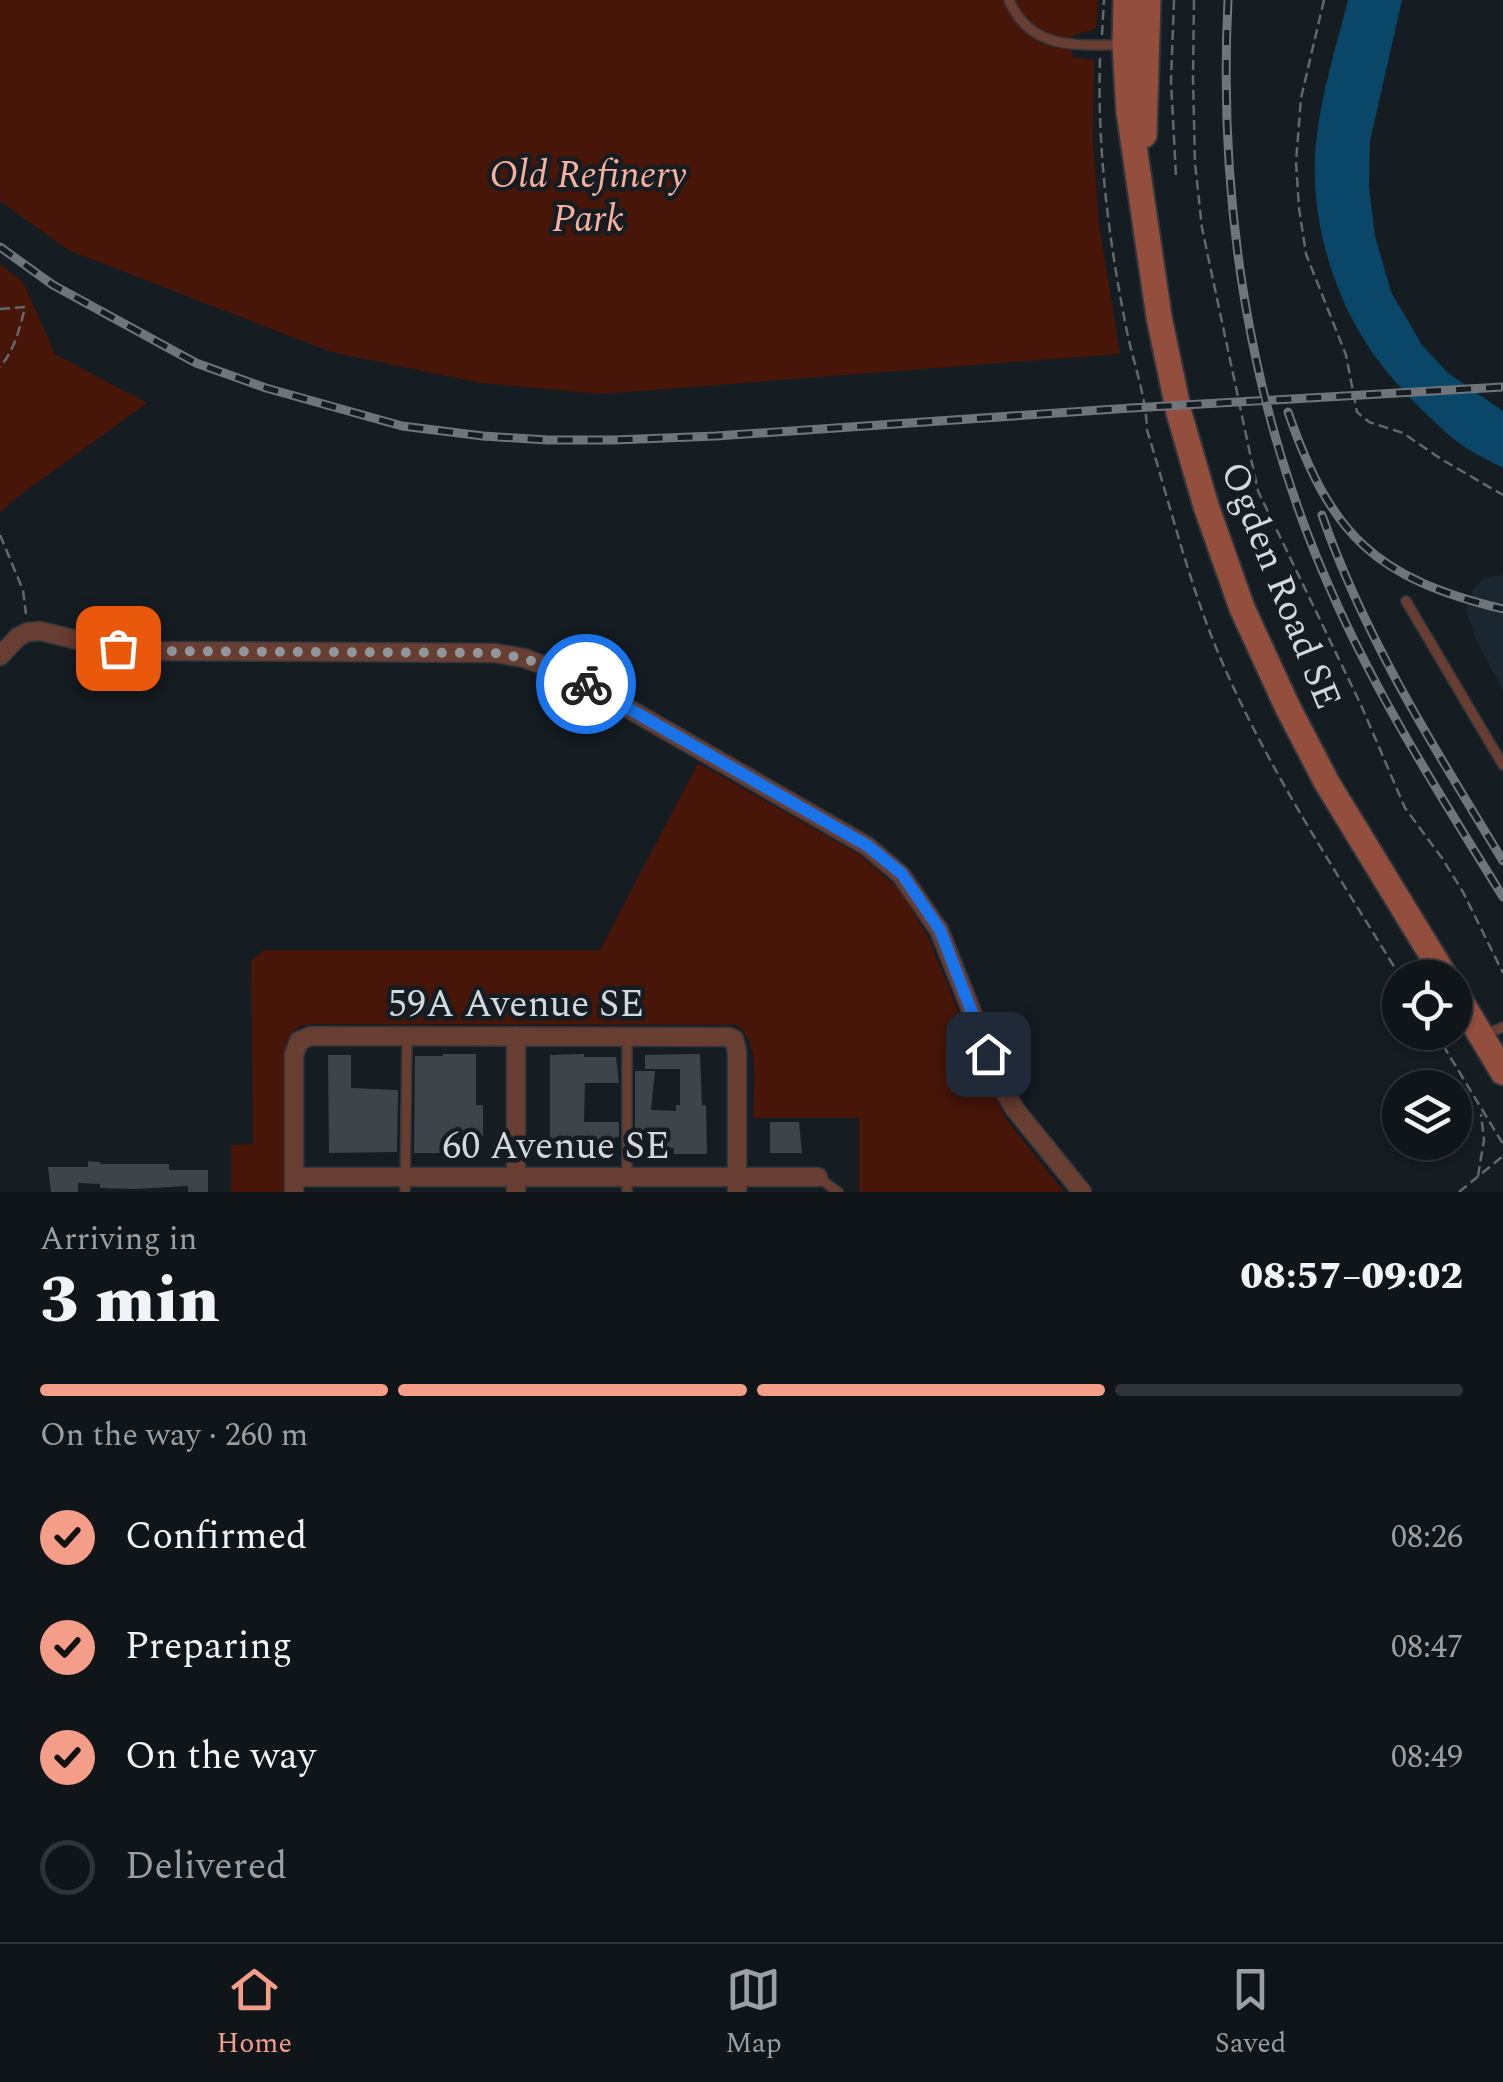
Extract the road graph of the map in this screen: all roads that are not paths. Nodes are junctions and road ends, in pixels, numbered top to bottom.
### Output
1 (1008, 0) edge
2 (1126, 0) edge
3 (1148, 0) edge
4 (1124, 45) junction
5 (1406, 601) dead end
6 (0, 656) edge
7 (1503, 765) edge
8 (1435, 960) edge
9 (1472, 1010) edge
10 (1492, 1031) edge
11 (407, 1036) junction
12 (516, 1036) junction
13 (626, 1036) junction
14 (1503, 1072) edge
15 (818, 1177) joint
16 (294, 1184) edge
17 (405, 1185) edge
18 (516, 1185) edge
19 (626, 1185) edge
20 (738, 1185) edge
21 (838, 1192) edge
22 (1082, 1192) edge

1 - 4 lane
2 - 4 street, Ogden Road SE
3 - 4 street, Ogden Road SE
4 - 8 street, Ogden Road SE
5 - 7 lane
6 - 22 street
9 - 10 street
10 - 14 street
11 - 12 street, 59A Avenue SE
11 - 16 street, 59A Avenue SE
11 - 17 lane
12 - 13 street, 59A Avenue SE
12 - 18 street
13 - 19 lane
13 - 20 street, 59A Avenue SE
15 - 20 street, 60 Avenue SE
15 - 21 lane
16 - 17 street, 60 Avenue SE
17 - 18 street, 60 Avenue SE
18 - 19 street, 60 Avenue SE
19 - 20 street, 60 Avenue SE

